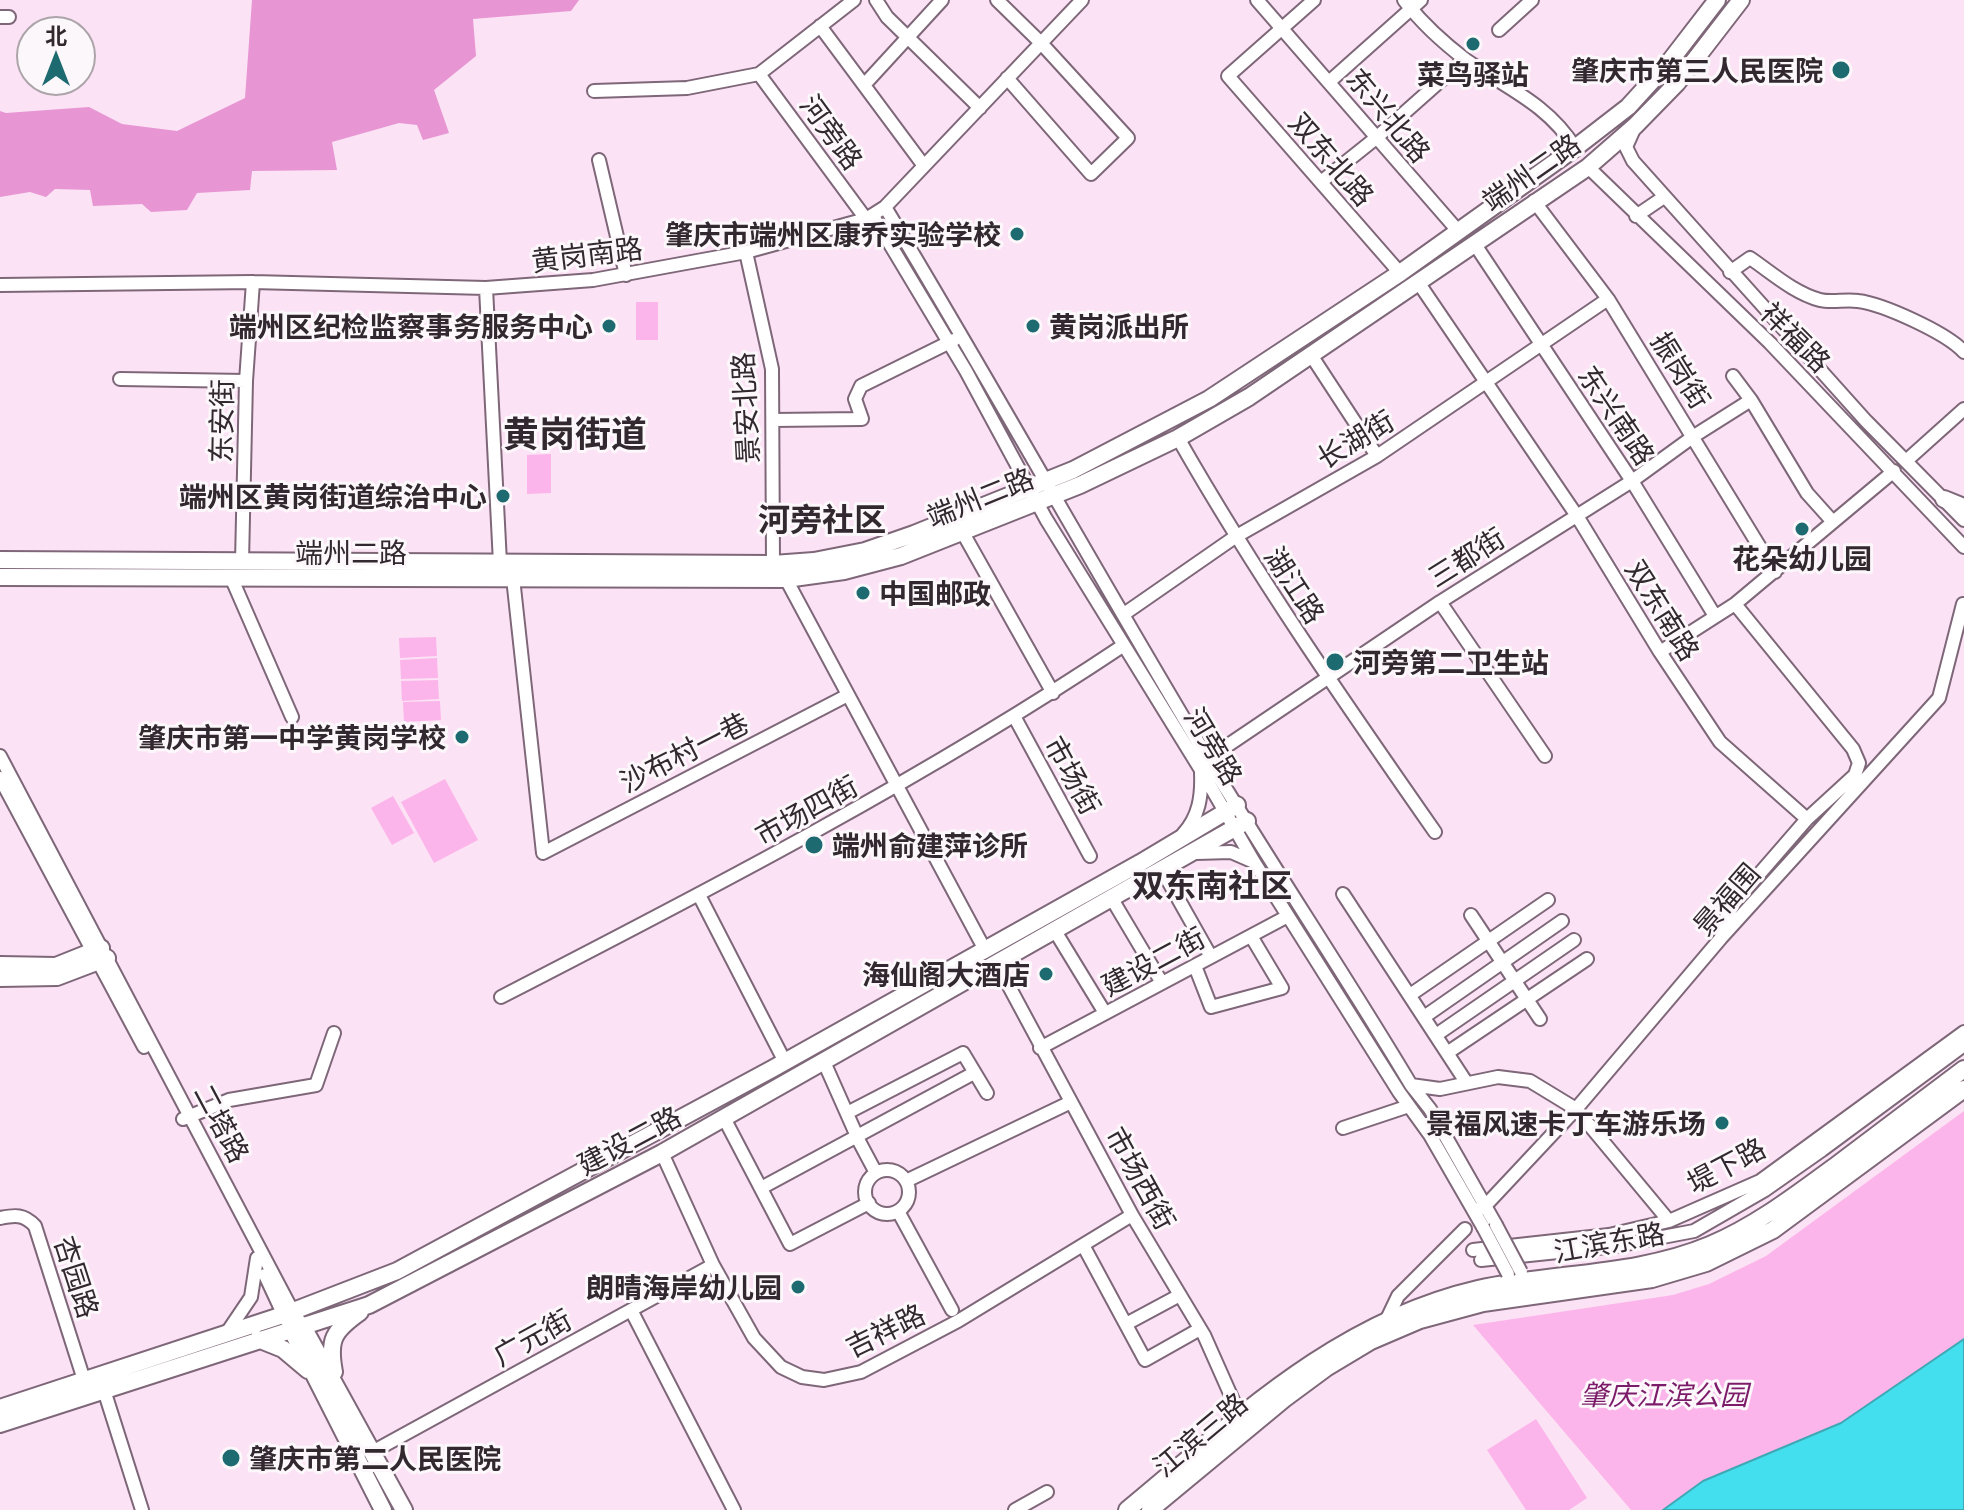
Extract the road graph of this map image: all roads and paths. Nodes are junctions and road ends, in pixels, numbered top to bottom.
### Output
1 (854, 0) edge
2 (876, 0) edge
3 (942, 0) edge
4 (997, 0) edge
5 (1082, 0) edge
6 (1257, 0) edge
7 (1314, 0) edge
8 (1532, 0) edge
9 (1717, 0) edge
10 (1741, 0) edge
11 (1412, 3) edge
12 (820, 26) junction
13 (1282, 29) junction
14 (1499, 30) dead end
15 (909, 39) junction
16 (1041, 43) junction
17 (1465, 59) junction
18 (759, 74) junction
19 (1007, 78) junction
20 (1329, 82) junction
21 (864, 85) junction
22 (594, 91) dead end
23 (980, 108) junction
24 (1635, 126) junction
25 (1376, 138) junction
26 (1575, 148) junction
27 (599, 160) dead end
28 (924, 166) junction
29 (1588, 167) junction
30 (1321, 182) junction
31 (1664, 197) junction
32 (1534, 201) junction
33 (885, 207) junction
34 (1636, 216) junction
35 (870, 217) junction
36 (1459, 232) junction
37 (1474, 243) junction
38 (746, 252) junction
39 (1730, 272) junction
40 (1400, 273) junction
41 (626, 275) junction
42 (253, 282) junction
43 (1418, 282) junction
44 (0, 285) edge
45 (486, 288) junction
46 (1608, 299) junction
47 (963, 336) junction
48 (949, 342) junction
49 (1541, 347) junction
50 (1964, 352) edge
51 (1311, 355) junction
52 (1733, 376) dead end
53 (120, 379) dead end
54 (246, 381) junction
55 (1487, 382) junction
56 (1751, 400) junction
57 (1964, 409) edge
58 (773, 420) junction
59 (1694, 436) junction
60 (1178, 438) junction
61 (1377, 456) junction
62 (1906, 461) junction
63 (1894, 471) junction
64 (1077, 477) junction
65 (1632, 481) junction
66 (1049, 488) junction
67 (1032, 495) junction
68 (1936, 504) junction
69 (982, 506) junction
70 (1964, 507) edge
71 (1577, 516) junction
72 (1964, 520) edge
73 (989, 522) junction
74 (1833, 522) junction
75 (963, 533) junction
76 (1235, 537) junction
77 (1964, 547) edge
78 (0, 560) edge
79 (242, 562) junction
80 (500, 563) junction
81 (773, 564) junction
82 (90, 569) junction
83 (1775, 572) junction
84 (0, 577) edge
85 (231, 577) junction
86 (513, 578) junction
87 (786, 579) junction
88 (1440, 602) junction
89 (1735, 604) junction
90 (1963, 604) edge
91 (1124, 614) junction
92 (1715, 616) junction
93 (1124, 645) junction
94 (1660, 652) junction
95 (1327, 678) junction
96 (1053, 693) junction
97 (848, 695) junction
98 (1014, 716) junction
99 (292, 717) dead end
100 (0, 756) edge
101 (1545, 756) dead end
102 (1209, 758) junction
103 (1201, 770) junction
104 (0, 778) edge
105 (899, 786) junction
106 (1231, 808) junction
107 (1807, 819) junction
108 (1240, 824) junction
109 (1435, 832) dead end
110 (1179, 838) junction
111 (1192, 853) junction
112 (1090, 856) dead end
113 (1254, 862) junction
114 (1150, 871) junction
115 (1343, 894) dead end
116 (699, 895) junction
117 (1112, 899) junction
118 (1548, 900) dead end
119 (1471, 915) dead end
120 (1288, 916) junction
121 (1562, 921) dead end
122 (1055, 931) junction
123 (1251, 936) junction
124 (1721, 938) junction
125 (1574, 940) dead end
126 (1489, 941) junction
127 (985, 950) junction
128 (100, 955) junction
129 (1211, 957) junction
130 (1587, 959) dead end
131 (1503, 962) junction
132 (997, 964) junction
133 (0, 965) edge
134 (1195, 966) junction
135 (0, 978) edge
136 (1515, 981) junction
137 (1162, 983) junction
138 (1410, 995) junction
139 (501, 997) dead end
140 (1527, 999) junction
141 (1105, 1013) junction
142 (1424, 1017) junction
143 (1540, 1019) dead end
144 (1964, 1032) edge
145 (334, 1033) dead end
146 (1436, 1035) junction
147 (1964, 1045) edge
148 (1040, 1048) junction
149 (1447, 1053) junction
150 (785, 1062) junction
151 (824, 1062) junction
152 (1964, 1069) edge
153 (974, 1073) junction
154 (1466, 1082) junction
155 (1411, 1085) junction
156 (1440, 1089) junction
157 (1964, 1089) edge
158 (987, 1093) dead end
159 (1071, 1102) junction
160 (1409, 1106) junction
161 (1430, 1109) junction
162 (1576, 1109) junction
163 (847, 1113) junction
164 (186, 1118) junction
165 (724, 1118) junction
166 (1343, 1128) dead end
167 (857, 1136) junction
168 (1815, 1140) junction
169 (662, 1153) junction
170 (876, 1173) junction
171 (906, 1181) junction
172 (761, 1188) junction
173 (869, 1203) junction
174 (1480, 1208) junction
175 (898, 1211) junction
176 (1132, 1215) junction
177 (0, 1218) edge
178 (1669, 1221) junction
179 (1465, 1229) dead end
180 (1083, 1245) junction
181 (257, 1258) junction
182 (713, 1265) junction
183 (397, 1271) junction
184 (1520, 1284) junction
185 (403, 1287) junction
186 (1180, 1295) junction
187 (369, 1305) junction
188 (631, 1310) junction
189 (952, 1310) dead end
190 (1387, 1319) junction
191 (292, 1320) junction
192 (1126, 1324) junction
193 (1200, 1329) junction
194 (225, 1335) junction
195 (258, 1339) junction
196 (313, 1373) junction
197 (84, 1380) junction
198 (337, 1386) junction
199 (104, 1390) junction
200 (1284, 1399) joint
201 (0, 1408) edge
202 (1240, 1416) junction
203 (0, 1424) edge
204 (374, 1451) junction
205 (1047, 1492) dead end
206 (142, 1510) edge
207 (383, 1510) edge
208 (404, 1510) edge
209 (734, 1510) edge
210 (1015, 1510) edge
211 (1127, 1510) edge
212 (1150, 1510) edge

1 - 12 street
2 - 15 street
3 - 15 street
4 - 16 street
5 - 16 street, 黄岗南路
6 - 13 street
7 - 13 street
8 - 14 street
9 - 26 main road, 端州二路
10 - 24 main road, 端州二路
11 - 17 street
11 - 20 street
12 - 18 street
12 - 21 street
13 - 20 street, 东兴北路
13 - 30 street, 双东北路
15 - 21 street
15 - 23 street
16 - 19 street, 黄岗南路
16 - 19 street
17 - 25 street
17 - 26 street
18 - 22 street
18 - 35 street, 河旁路
19 - 23 street, 黄岗南路
20 - 25 street, 东兴北路
21 - 28 street
23 - 28 street, 黄岗南路
24 - 29 main road, 端州二路
24 - 31 street, 祥福路
25 - 30 street
25 - 36 street, 东兴北路
26 - 36 main road, 端州二路
27 - 41 street
28 - 33 street, 黄岗南路
29 - 32 main road, 端州二路
29 - 34 street, 祥福路
30 - 40 street, 双东北路
31 - 34 street
31 - 39 street, 祥福路
32 - 37 main road, 端州二路
32 - 46 street, 振岗街
33 - 35 street, 黄岗南路
33 - 47 street, 河旁路
34 - 63 street, 祥福路
35 - 38 street, 黄岗南路
35 - 48 street, 河旁路
36 - 40 main road, 端州二路
37 - 43 main road, 端州二路
37 - 49 street, 东兴南路
38 - 41 street, 黄岗南路
38 - 58 street, 景安北路
39 - 50 street
39 - 62 street, 祥福路
40 - 64 main road, 端州二路
41 - 45 street, 黄岗南路
42 - 44 street, 黄岗南路
42 - 45 street, 黄岗南路
42 - 54 street, 东安街
43 - 51 main road, 端州二路
43 - 55 street, 双东南路
45 - 80 street
46 - 49 street, 长湖街
46 - 59 street, 振岗街
47 - 48 street
47 - 66 street, 河旁路
48 - 58 street
48 - 67 street, 河旁路
49 - 55 street, 长湖街
49 - 65 street, 东兴南路
51 - 60 main road, 端州二路
51 - 61 street
52 - 56 street
53 - 54 street
54 - 79 street, 东安街
55 - 61 street, 长湖街
55 - 71 street, 双东南路
56 - 59 street, 三都街
56 - 74 street
57 - 62 street
58 - 81 street, 景安北路
59 - 65 street, 三都街
59 - 83 street, 振岗街
60 - 64 main road, 端州二路
60 - 76 street, 湖江路
61 - 76 street, 长湖街
62 - 68 street, 祥福路
63 - 68 street, 祥福路
63 - 74 street
64 - 66 main road, 端州二路
65 - 71 street, 三都街
65 - 92 street, 东兴南路
66 - 67 main road, 端州二路
66 - 91 street, 河旁路
67 - 69 main road, 端州二路
67 - 73 main road, 端州二路
67 - 93 street, 河旁路
68 - 70 main road
68 - 72 street, 祥福路
68 - 77 street, 祥福路
69 - 73 main road
69 - 81 main road, 端州二路
71 - 88 street, 三都街
71 - 94 street, 双东南路
73 - 75 main road, 端州二路
74 - 83 street
75 - 87 main road, 端州二路
75 - 96 street
76 - 91 street, 长湖街
76 - 95 street, 湖江路
78 - 82 main road, 端州二路
79 - 80 main road, 端州二路
79 - 82 main road, 端州二路
80 - 81 main road, 端州二路
82 - 84 main road, 端州二路
82 - 85 main road, 端州二路
83 - 89 street
85 - 86 main road, 端州二路
85 - 99 street
86 - 87 main road, 端州二路
86 - 97 street, 沙布村一巷
87 - 97 street
88 - 95 street, 三都街
88 - 101 street
89 - 92 street
89 - 107 street
90 - 124 street, 景福围
91 - 102 street, 河旁路
92 - 94 street
93 - 96 street, 市场四街
93 - 103 street, 河旁路
94 - 107 street, 双东南路
95 - 102 street, 三都街
95 - 109 street, 湖江路
96 - 98 street, 市场四街
97 - 105 street
98 - 105 street, 市场四街
98 - 112 street, 市场街
100 - 128 street, 二塔路
102 - 106 street, 河旁路
103 - 106 street, 河旁路
103 - 110 street
104 - 128 street, 二塔路
105 - 116 street, 市场四街
105 - 127 street
106 - 108 street, 河旁路
106 - 110 main road, 建设二路
107 - 124 street
108 - 111 main road, 建设二路
108 - 113 street, 河旁路
108 - 155 street, 河旁路
110 - 114 main road, 建设二路
111 - 113 street
111 - 114 main road, 建设二路
113 - 120 street, 河旁路
114 - 117 main road, 建设二路
114 - 127 main road, 建设二路
114 - 129 street
115 - 138 street
116 - 139 street, 市场四街
116 - 150 street
117 - 122 main road, 建设二路
117 - 137 street
118 - 126 street
119 - 126 street
120 - 123 street, 建设二街
120 - 160 street, 河旁路
121 - 131 street
122 - 132 main road, 建设二路
122 - 141 street
123 - 129 street, 建设二街
123 - 134 street
124 - 162 street, 景福围
125 - 136 street
126 - 131 street
126 - 138 street
127 - 150 main road, 建设二路
128 - 133 main road
128 - 135 main road
128 - 164 street, 二塔路
129 - 134 street, 建设二街
130 - 140 street
131 - 136 street
131 - 142 street
132 - 148 street, 市场西街
132 - 151 main road, 建设二路
134 - 137 street, 建设二街
136 - 140 street
136 - 146 street
137 - 141 street, 建设二街
138 - 142 street
140 - 143 street
140 - 149 street
141 - 148 street, 建设二街
142 - 146 street
144 - 168 street, 堤下路
145 - 164 street
146 - 149 street
147 - 168 street, 堤下路
148 - 159 street, 市场西街
149 - 154 street
150 - 183 main road, 建设二路
151 - 163 street
151 - 165 main road, 建设二路
152 - 184 main road, 江滨东路
153 - 158 street
153 - 163 street
153 - 167 street
154 - 156 street
154 - 162 street
155 - 156 street
155 - 161 street, 河旁路
156 - 161 street
157 - 184 main road, 江滨东路
159 - 171 street
159 - 176 street, 市场西街
160 - 166 street
160 - 174 street, 河旁路
161 - 174 street, 河旁路
162 - 174 street, 景福围
162 - 178 street
163 - 167 street
164 - 181 street, 二塔路
164 - 191 street, 二塔路
165 - 169 main road, 建设二路
165 - 172 street
167 - 170 street
167 - 172 street
168 - 178 street, 堤下路
168 - 178 street, 堤下路
169 - 182 street, 吉祥路
169 - 185 main road, 建设二路
170 - 171 street
170 - 173 street
171 - 175 street
172 - 173 street
173 - 175 street
174 - 184 street, 河旁路, bridge
175 - 189 street
176 - 180 street, 吉祥路
176 - 186 street, 市场西街
177 - 197 street, 杏园路
179 - 190 street
180 - 182 street, 吉祥路
180 - 192 street
181 - 191 street, 二塔路
181 - 194 street
182 - 188 street, 广元街
183 - 185 main road
183 - 191 main road, 建设二路
184 - 190 main road, 江滨东路
184 - 200 main road, 江滨东路
185 - 187 main road, 建设二路
186 - 192 street
186 - 193 street, 市场西街
187 - 191 main road, 建设二路
187 - 198 main road
188 - 204 street, 广元街
188 - 209 street
190 - 202 main road, 江滨东路
191 - 194 main road, 建设二路
191 - 195 main road, 建设二路
191 - 196 main road, 二塔路
191 - 198 main road, 二塔路
192 - 193 street
193 - 202 street, 市场西街
194 - 197 main road, 建设二路
195 - 196 main road
195 - 199 main road, 建设二路
196 - 207 main road, 二塔路
197 - 201 main road, 建设二路
198 - 204 main road, 二塔路
199 - 203 main road, 建设二路
199 - 206 street
200 - 212 main road, 江滨三路
202 - 211 main road, 江滨三路
204 - 208 main road, 二塔路
205 - 210 street

